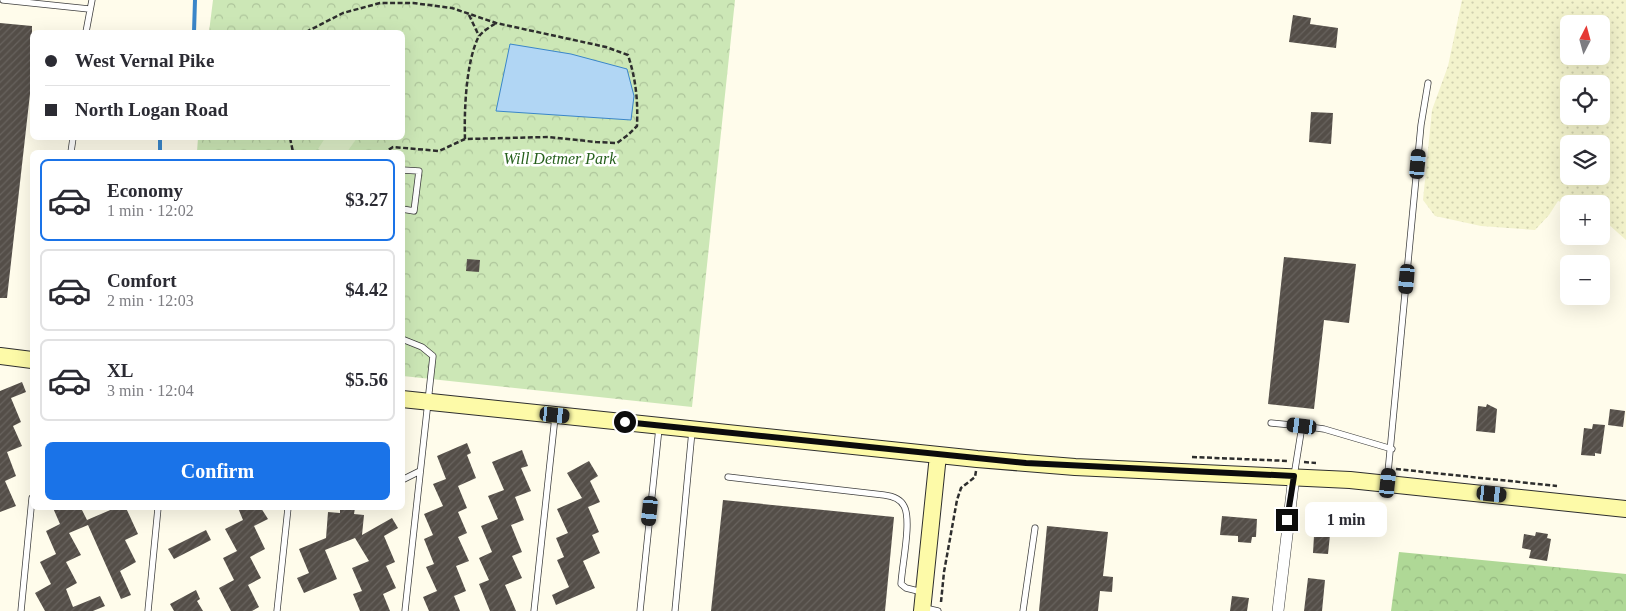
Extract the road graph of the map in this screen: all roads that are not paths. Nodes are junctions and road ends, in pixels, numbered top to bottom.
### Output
1 (3, 0) edge
2 (92, 0) edge
3 (89, 9) junction
4 (86, 30) edge
5 (1428, 83) dead end
6 (405, 170) edge
7 (405, 210) edge
8 (405, 340) edge
9 (0, 356) edge
10 (30, 360) edge
11 (405, 399) edge
12 (428, 402) junction
13 (555, 415) junction
14 (1271, 423) dead end
15 (660, 426) junction
16 (1302, 426) junction
17 (692, 430) junction
18 (1392, 449) junction
19 (938, 455) junction
20 (1295, 469) junction
21 (420, 471) junction
22 (1388, 475) junction
23 (728, 477) dead end
24 (405, 478) edge
25 (1626, 509) edge
26 (31, 510) edge
27 (158, 510) edge
28 (288, 510) edge
29 (1034, 528) dead end
30 (929, 607) edge
31 (20, 611) edge
32 (148, 611) edge
33 (276, 611) edge
34 (405, 611) edge
35 (534, 611) edge
36 (640, 611) edge
37 (675, 611) edge
38 (1023, 611) edge
39 (1278, 611) edge

1 - 3 lane
2 - 3 lane
3 - 4 lane
5 - 18 lane
6 - 7 lane
8 - 12 lane
9 - 10 main road
11 - 12 main road
12 - 13 main road
12 - 21 lane
13 - 15 main road
13 - 35 lane
14 - 16 lane
15 - 17 main road
15 - 36 lane
16 - 18 lane
16 - 20 lane
17 - 19 main road
17 - 37 lane
18 - 22 lane
19 - 20 main road
19 - 30 main road
20 - 22 main road
20 - 39 street
21 - 24 lane
21 - 34 lane
22 - 25 main road
23 - 30 lane
26 - 31 lane
27 - 32 lane
28 - 33 lane
29 - 38 lane

